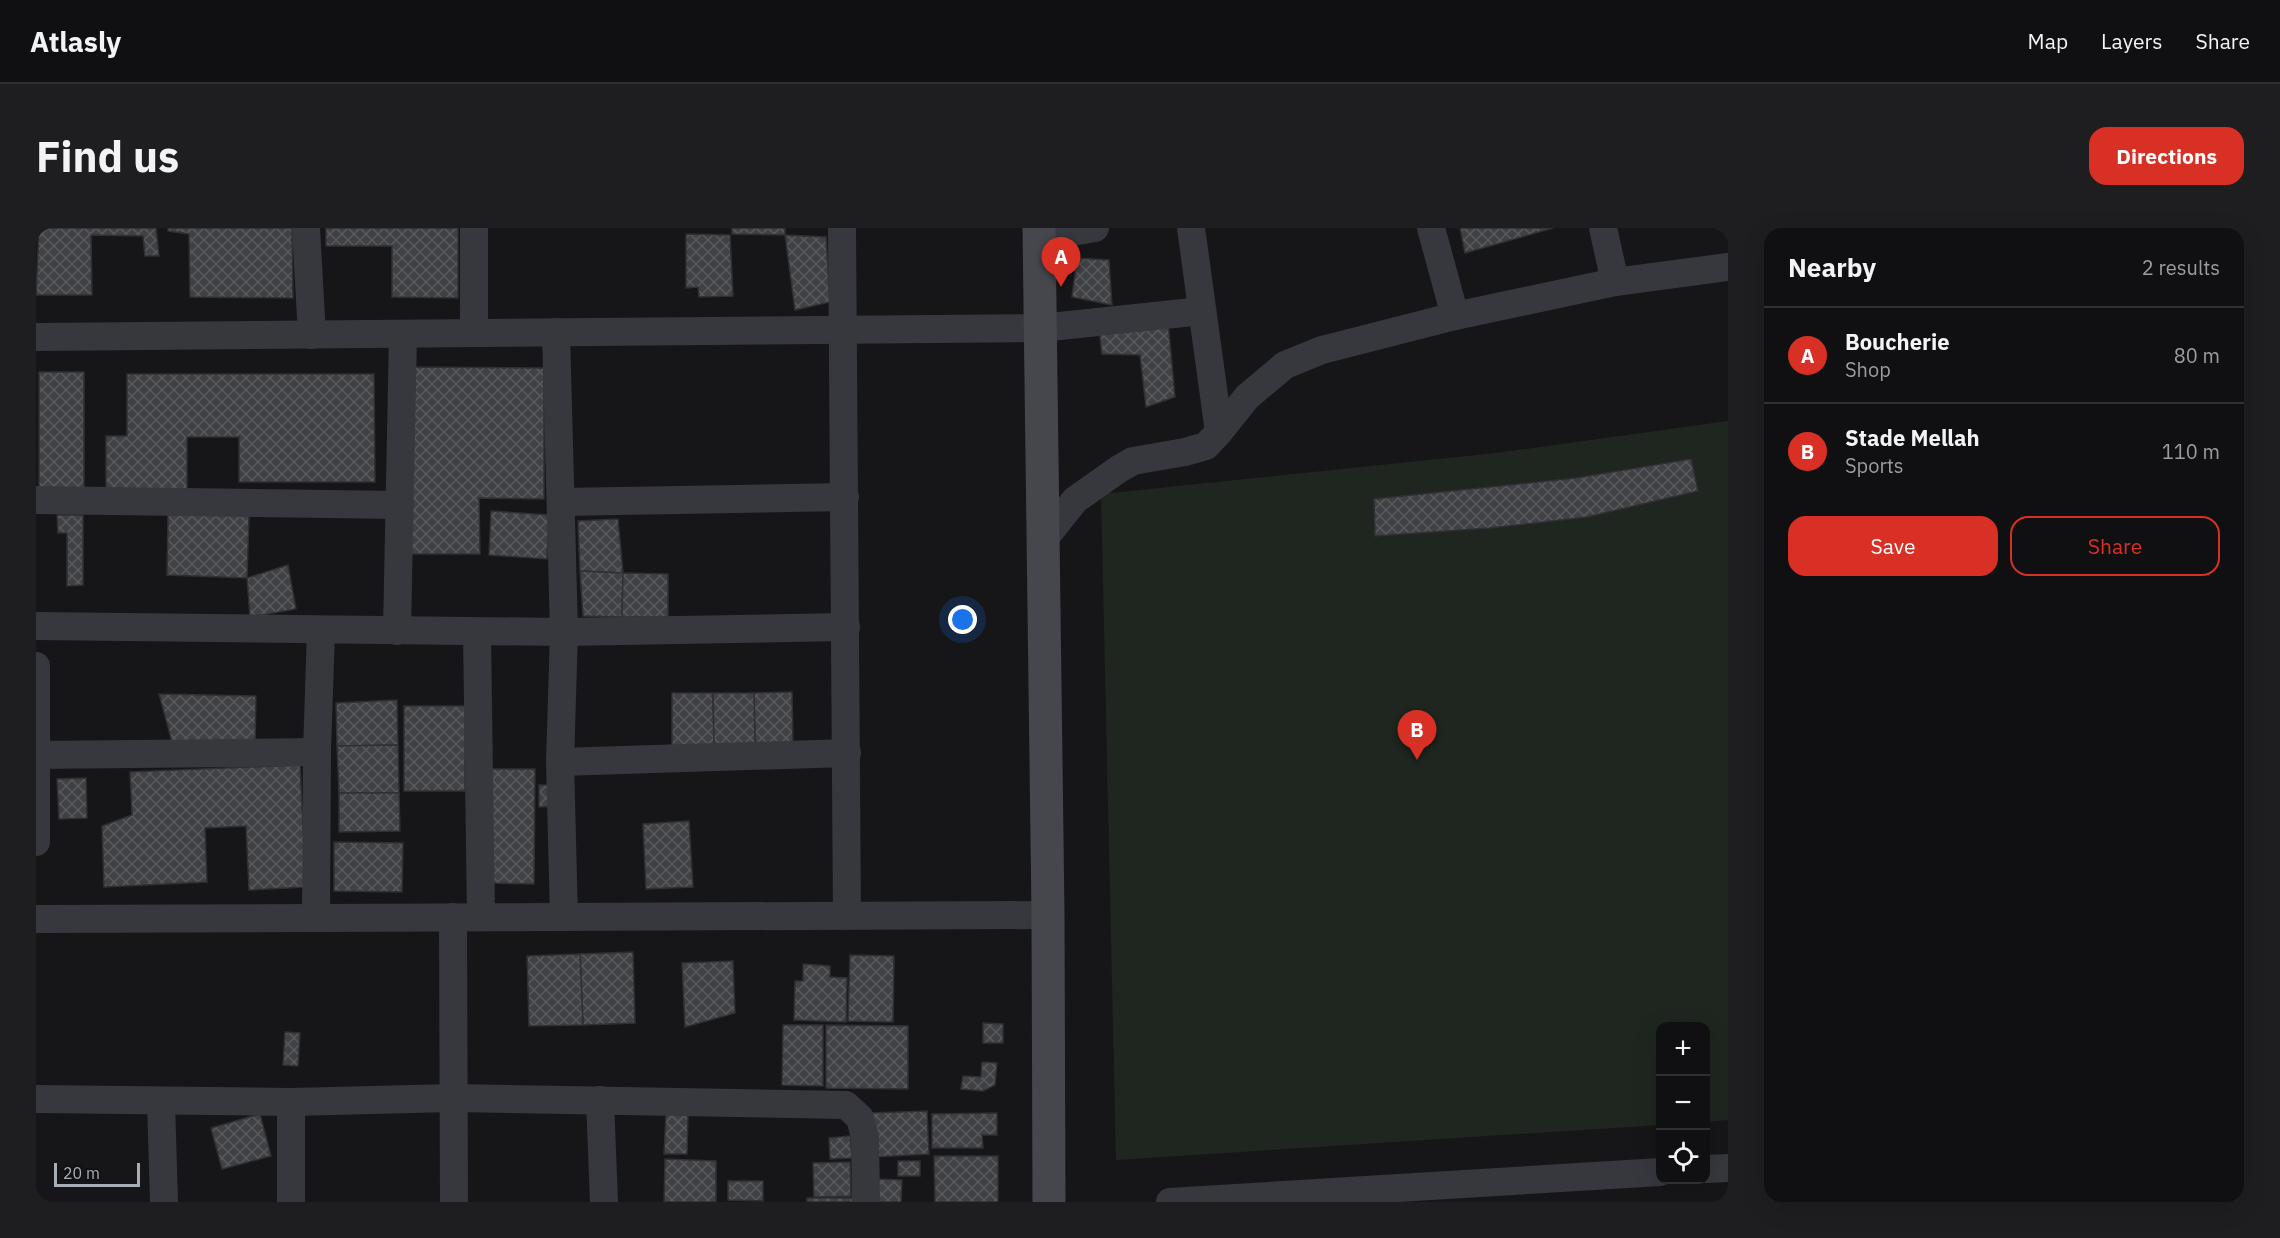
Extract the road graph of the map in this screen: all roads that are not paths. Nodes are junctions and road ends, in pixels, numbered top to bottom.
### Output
1 (306, 228) edge
2 (474, 228) edge
3 (842, 228) edge
4 (1095, 228) edge
5 (1191, 228) edge
6 (1431, 228) edge
7 (1603, 228) edge
8 (1039, 233) edge
9 (1728, 267) edge
10 (1615, 282) junction
11 (1203, 311) junction
12 (1455, 316) junction
13 (1041, 328) junction
14 (843, 329) junction
15 (556, 332) junction
16 (474, 333) junction
17 (403, 334) junction
18 (312, 335) junction
19 (36, 337) edge
20 (1220, 432) junction
21 (845, 497) junction
22 (36, 500) edge
23 (561, 502) junction
24 (400, 505) junction
25 (1044, 539) junction
26 (36, 626) edge
27 (846, 627) junction
28 (321, 630) junction
29 (397, 631) junction
30 (477, 632) junction
31 (564, 632) junction
32 (36, 666) edge
33 (317, 752) junction
34 (846, 753) junction
35 (36, 755) edge
36 (560, 762) junction
37 (36, 843) edge
38 (1048, 915) junction
39 (847, 916) junction
40 (453, 917) junction
41 (481, 917) junction
42 (564, 917) junction
43 (316, 918) junction
44 (36, 919) edge
45 (453, 1098) junction
46 (36, 1099) edge
47 (600, 1100) junction
48 (160, 1102) junction
49 (291, 1102) junction
50 (1728, 1167) edge
51 (1710, 1169) edge
52 (1656, 1172) edge
53 (1411, 1194) edge
54 (1256, 1199) edge
55 (164, 1202) edge
56 (291, 1202) edge
57 (454, 1202) edge
58 (604, 1202) edge
59 (866, 1202) edge
60 (1049, 1202) edge
61 (1170, 1202) edge

1 - 18 street
2 - 16 street
3 - 14 street
4 - 8 street
5 - 11 street
6 - 12 street
7 - 10 street
8 - 13 main road
9 - 10 street
10 - 12 street
11 - 13 street
11 - 20 street
12 - 20 street
13 - 14 street
13 - 25 main road
14 - 15 street
14 - 21 street
15 - 16 street
15 - 23 street
16 - 17 street
17 - 18 street
17 - 24 street
18 - 19 street
20 - 25 street
21 - 23 street
21 - 27 street
22 - 24 street
23 - 31 street
24 - 29 street
25 - 38 main road
26 - 28 street
27 - 31 street
27 - 34 street
28 - 29 street
28 - 33 street
29 - 30 street
30 - 31 street
30 - 41 street
31 - 36 street
32 - 35 street
33 - 35 street
33 - 43 street
34 - 36 street
34 - 39 street
35 - 37 street
36 - 42 street
38 - 39 street
38 - 60 main road
39 - 42 street
40 - 41 street
40 - 43 street
40 - 45 street
41 - 42 street
43 - 44 street
45 - 47 street
45 - 49 street
45 - 57 street
46 - 48 street
47 - 58 street
47 - 59 street
48 - 49 street
48 - 55 street
49 - 56 street
50 - 51 street
52 - 53 street
53 - 54 street
54 - 61 street

